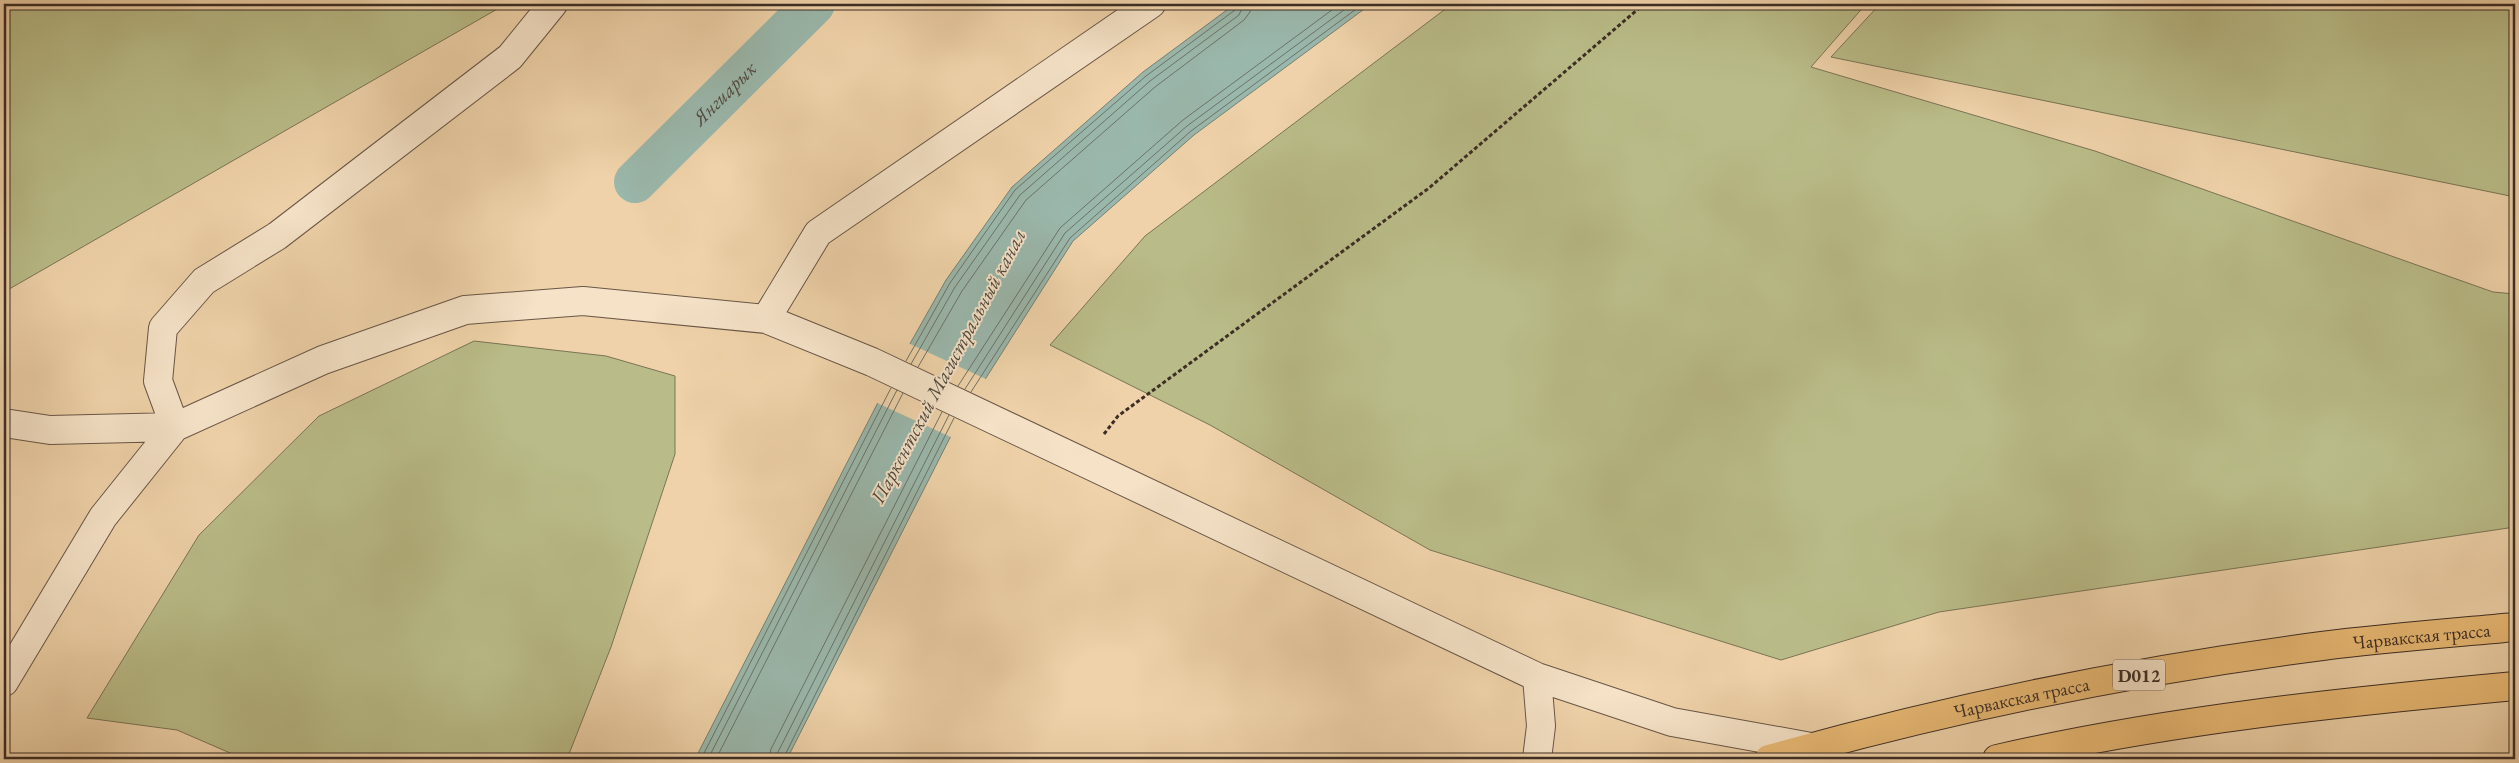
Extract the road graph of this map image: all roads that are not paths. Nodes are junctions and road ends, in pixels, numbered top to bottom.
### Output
1 (553, 4) edge
2 (1150, 4) edge
3 (766, 319) junction
4 (4, 424) edge
5 (175, 426) junction
6 (2515, 627) edge
7 (1537, 677) junction
8 (4, 682) edge
9 (2515, 686) edge
10 (1811, 747) junction
11 (1536, 759) edge
12 (1769, 759) edge
13 (1997, 759) edge

1 - 5 street
2 - 3 street
3 - 5 street
3 - 7 street
4 - 5 street
5 - 8 street
6 - 10 highway, Чарвакская трасса / D012
7 - 10 street
7 - 11 street
9 - 13 highway
10 - 12 highway, Чарвакская трасса / D012

